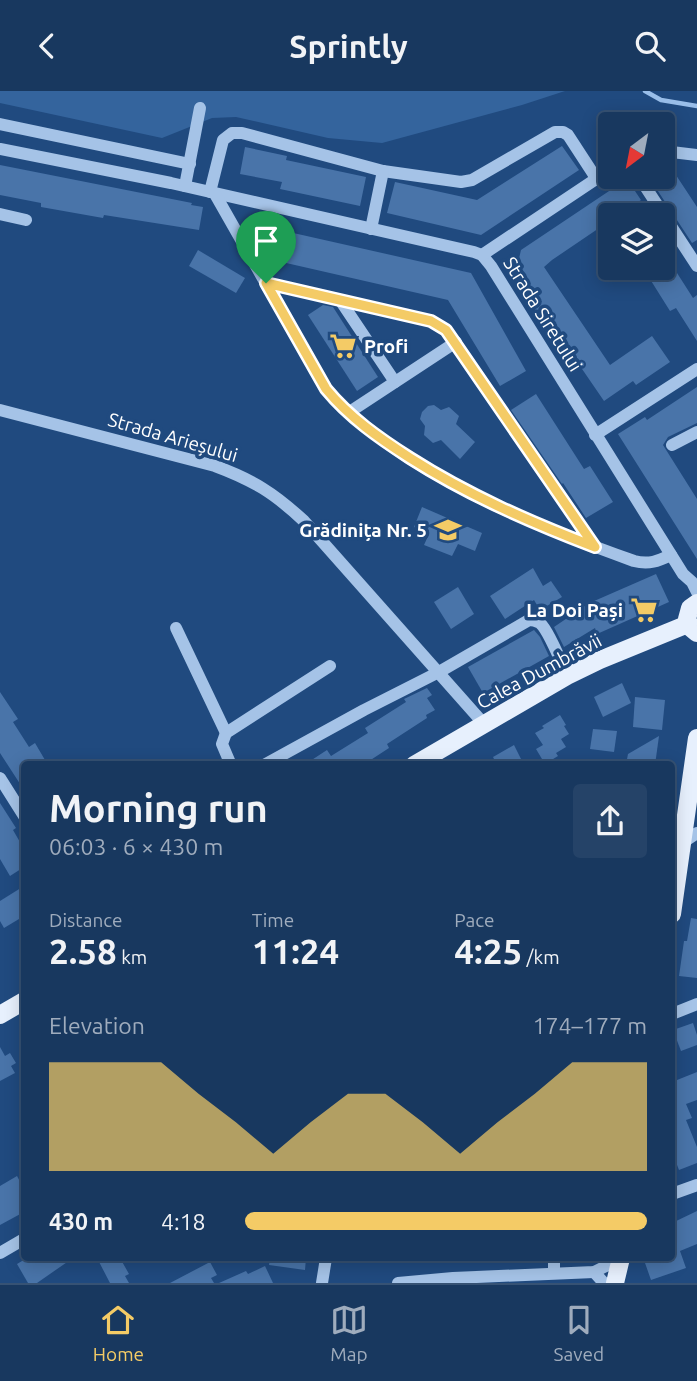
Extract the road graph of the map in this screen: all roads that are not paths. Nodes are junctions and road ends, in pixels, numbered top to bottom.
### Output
1 (200, 108) dead end
2 (0, 124) edge
3 (0, 149) edge
4 (676, 153) edge
5 (697, 155) edge
6 (190, 164) junction
7 (383, 171) junction
8 (596, 178) joint
9 (185, 186) junction
10 (647, 189) edge
11 (212, 193) junction
12 (0, 214) edge
13 (26, 220) dead end
14 (371, 229) junction
15 (482, 255) junction
16 (697, 266) edge
17 (266, 283) junction
18 (340, 300) junction
19 (456, 342) junction
20 (697, 369) edge
21 (395, 382) junction
22 (0, 411) edge
23 (348, 413) junction
24 (697, 432) edge
25 (595, 435) junction
26 (672, 445) dead end
27 (595, 547) junction
28 (671, 555) junction
29 (696, 600) edge
30 (176, 628) dead end
31 (694, 633) edge
32 (330, 666) dead end
33 (439, 672) junction
34 (567, 676) junction
35 (484, 724) junction
36 (226, 733) junction
37 (697, 738) edge
38 (229, 761) edge
39 (271, 761) edge
40 (421, 761) edge
41 (0, 778) edge
42 (21, 811) edge
43 (697, 833) edge
44 (682, 843) junction
45 (675, 892) edge
46 (21, 1002) edge
47 (697, 1004) edge
48 (675, 1013) edge
49 (0, 1015) edge
50 (697, 1185) edge
51 (675, 1193) edge
52 (21, 1241) edge
53 (0, 1254) edge
54 (326, 1261) edge
55 (554, 1261) edge
56 (610, 1261) edge
57 (620, 1261) edge
58 (594, 1272) junction
59 (554, 1273) junction
60 (322, 1283) edge
61 (398, 1283) edge
62 (604, 1283) edge
63 (615, 1283) edge

1 - 6 street
2 - 6 street
3 - 9 street, Strada Siretului
4 - 5 street
6 - 9 street
7 - 8 street
7 - 11 street
7 - 14 street
8 - 15 street
9 - 11 street, Strada Siretului
10 - 16 street
11 - 14 street, Strada Siretului
11 - 17 street
12 - 13 street
14 - 15 street, Strada Siretului
15 - 25 street, Strada Siretului
17 - 18 street
17 - 23 street
18 - 19 street
18 - 21 street
19 - 21 street
19 - 27 street
20 - 25 street
21 - 23 street
22 - 33 street, Strada Arieșului
23 - 27 street
24 - 26 street
25 - 28 street, Strada Siretului
27 - 28 street
28 - 29 street, Strada Siretului
29 - 31 main road
30 - 36 street
31 - 34 main road, Calea Dumbrăvii
32 - 36 street
33 - 34 street
33 - 35 street, Strada Arieșului
33 - 39 street
34 - 35 main road, Calea Dumbrăvii
35 - 40 main road, Calea Dumbrăvii
36 - 38 street
37 - 44 main road
41 - 42 street
43 - 44 street
44 - 45 main road
46 - 49 main road
47 - 48 street
50 - 51 street
52 - 53 street
54 - 60 street
55 - 59 street
56 - 58 street
57 - 63 main road
58 - 59 street
58 - 62 street
59 - 61 street

